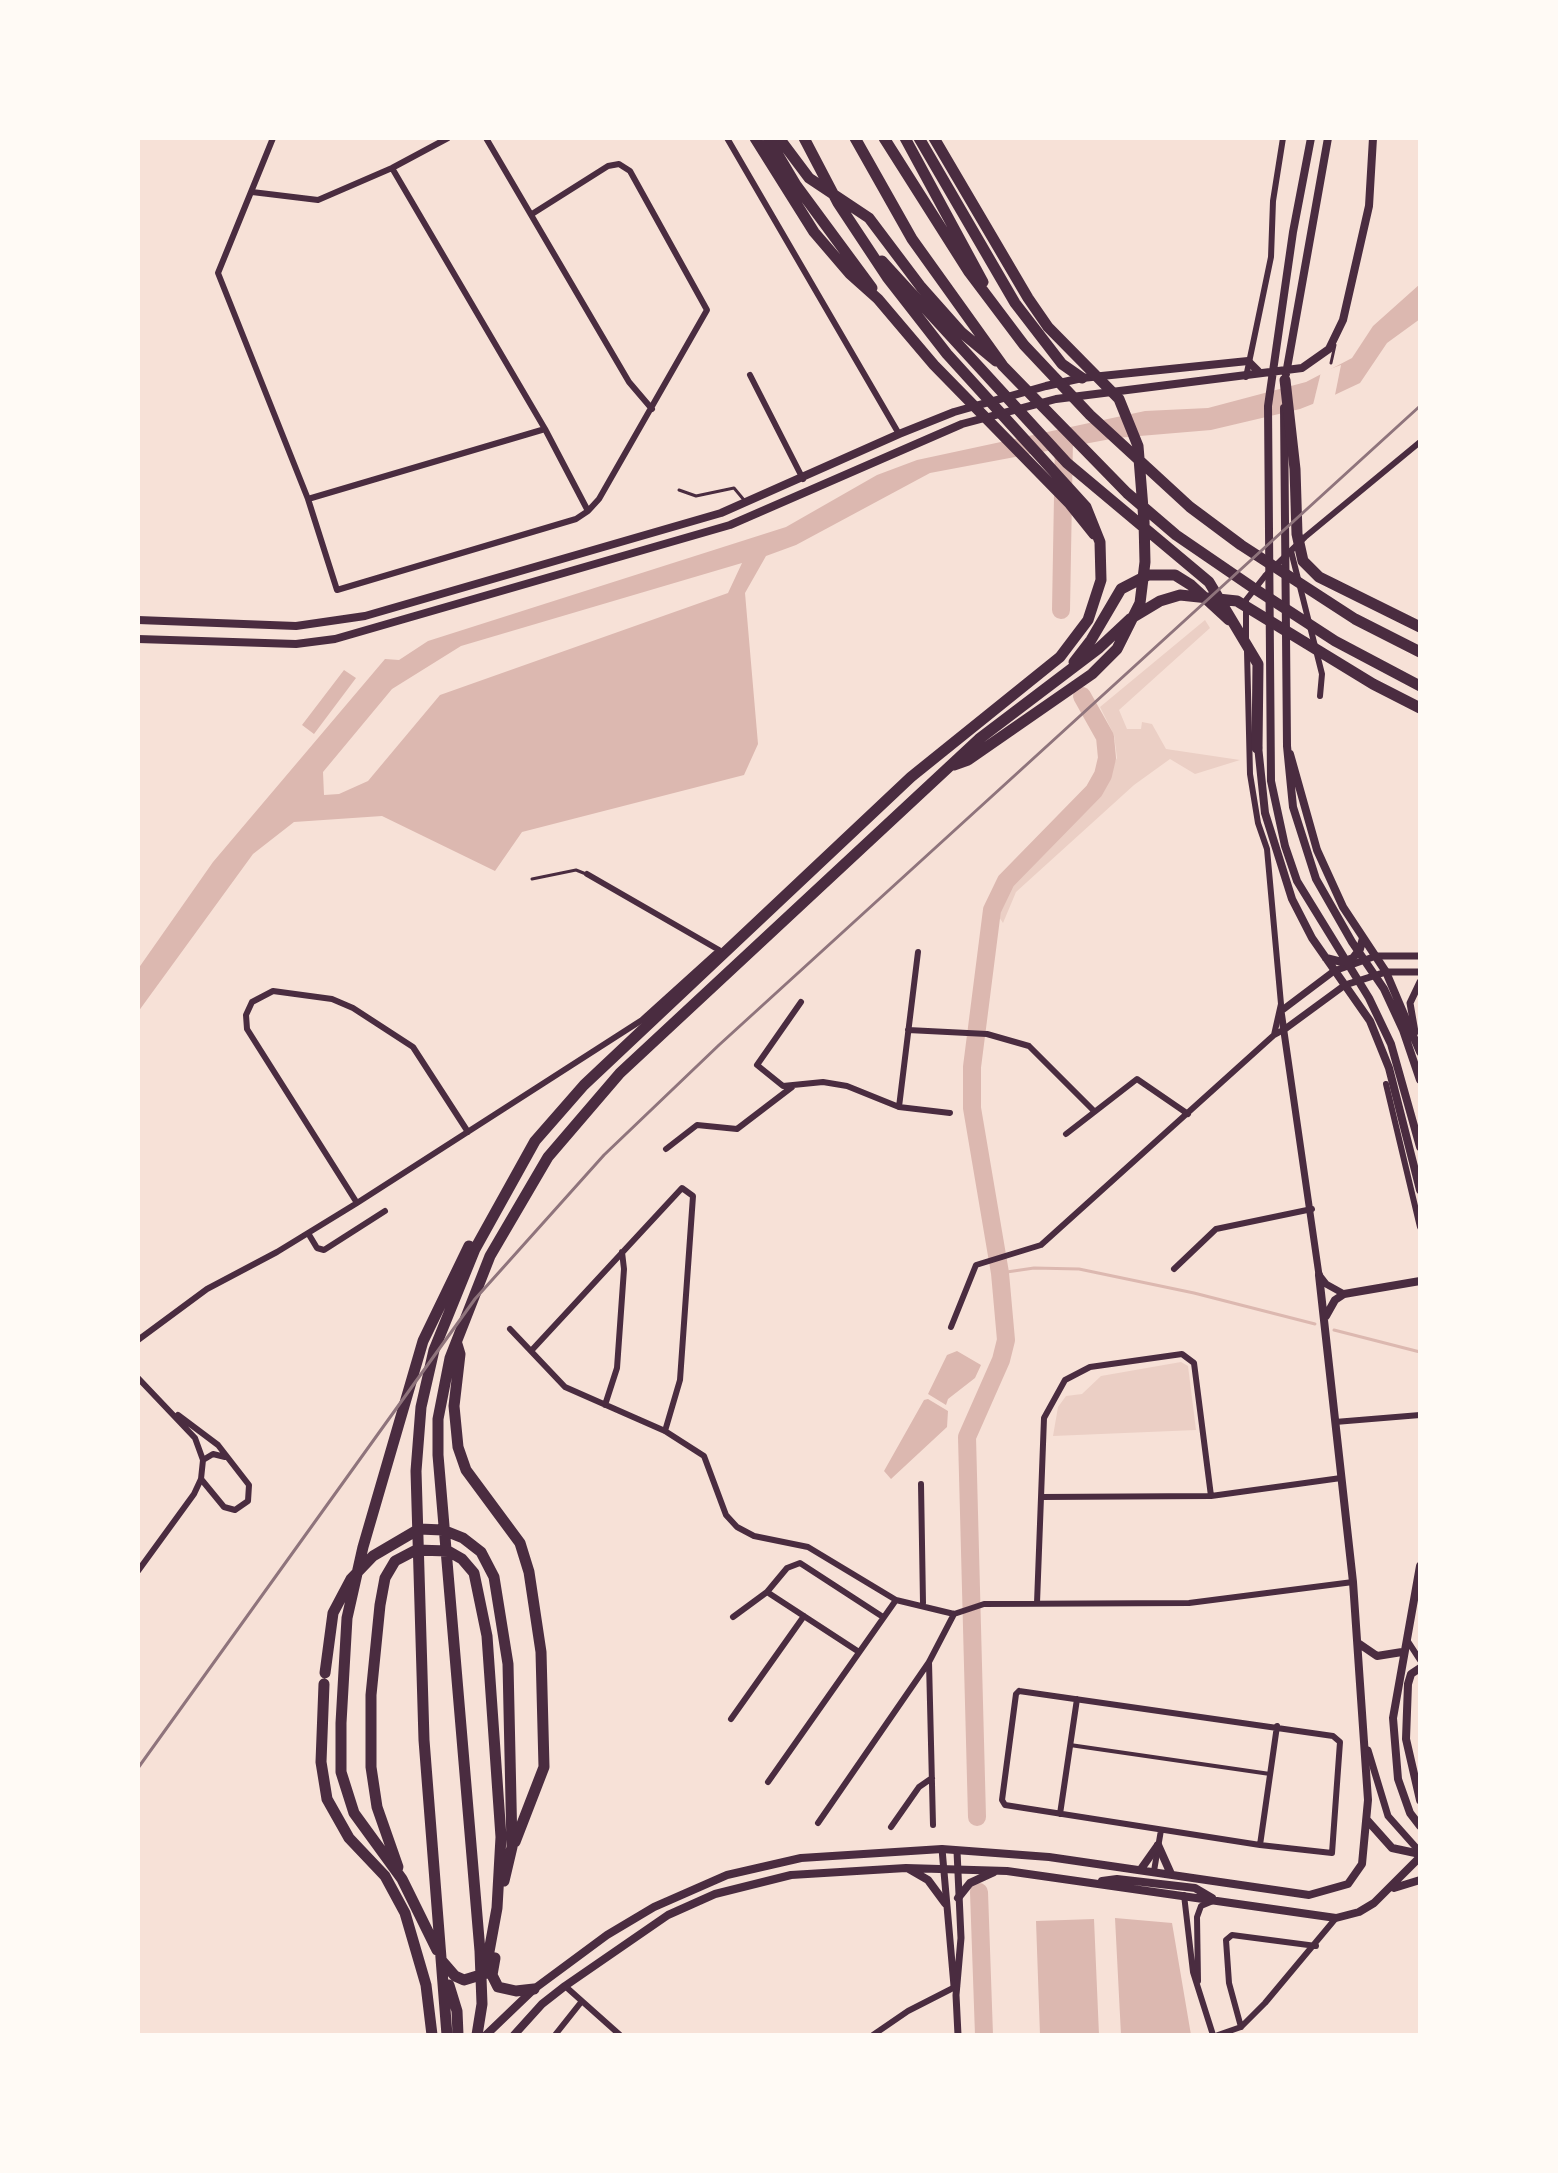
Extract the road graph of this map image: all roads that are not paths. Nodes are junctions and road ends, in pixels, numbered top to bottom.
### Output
1 (273, 138) edge
2 (448, 138) edge
3 (486, 138) edge
4 (727, 138) edge
5 (755, 138) edge
6 (768, 138) edge
7 (779, 138) edge
8 (804, 138) edge
9 (855, 138) edge
10 (884, 138) edge
11 (905, 138) edge
12 (919, 138) edge
13 (934, 138) edge
14 (1283, 138) edge
15 (1311, 138) edge
16 (1328, 138) edge
17 (1373, 138) edge
18 (392, 168) junction
19 (252, 192) junction
20 (532, 214) junction
21 (868, 249) junction
22 (878, 299) junction
23 (1000, 314) junction
24 (1335, 341) junction
25 (1248, 361) junction
26 (1331, 363) dead end
27 (1003, 366) junction
28 (1258, 371) junction
29 (750, 375) dead end
30 (1246, 377) junction
31 (1082, 378) junction
32 (1285, 380) junction
33 (652, 409) junction
34 (545, 429) junction
35 (899, 434) junction
36 (1420, 442) edge
37 (803, 479) junction
38 (679, 490) dead end
39 (308, 499) junction
40 (746, 503) junction
41 (588, 511) junction
42 (1100, 542) junction
43 (1291, 551) junction
44 (138, 620) edge
45 (1420, 627) edge
46 (1240, 632) junction
47 (138, 639) edge
48 (1268, 652) junction
49 (1420, 652) edge
50 (1064, 674) junction
51 (1420, 686) edge
52 (1320, 696) dead end
53 (1420, 708) edge
54 (1287, 746) junction
55 (1257, 748) junction
56 (921, 764) dead end
57 (950, 766) junction
58 (587, 874) joint
59 (532, 879) dead end
60 (1363, 938) junction
61 (719, 950) junction
62 (918, 952) dead end
63 (1376, 956) junction
64 (1420, 956) edge
65 (1325, 958) junction
66 (1334, 971) junction
67 (1386, 972) junction
68 (1420, 972) edge
69 (1420, 982) edge
70 (1345, 985) junction
71 (801, 1002) dead end
72 (1281, 1011) junction
73 (1285, 1029) junction
74 (908, 1030) junction
75 (1415, 1033) junction
76 (1274, 1035) junction
77 (1419, 1049) edge
78 (1389, 1068) junction
79 (1420, 1080) edge
80 (1386, 1084) dead end
81 (792, 1087) junction
82 (899, 1107) junction
83 (1094, 1111) junction
84 (950, 1113) dead end
85 (1188, 1114) junction
86 (468, 1132) junction
87 (1066, 1134) dead end
88 (1420, 1147) edge
89 (666, 1149) dead end
90 (524, 1160) junction
91 (1420, 1190) edge
92 (357, 1203) junction
93 (1312, 1209) junction
94 (385, 1211) dead end
95 (1420, 1227) edge
96 (308, 1233) junction
97 (622, 1252) junction
98 (1174, 1269) dead end
99 (1319, 1275) junction
100 (1420, 1281) edge
101 (1344, 1294) junction
102 (1324, 1320) junction
103 (951, 1327) dead end
104 (510, 1329) dead end
105 (138, 1340) edge
106 (457, 1344) junction
107 (531, 1351) junction
108 (138, 1378) edge
109 (605, 1405) junction
110 (166, 1406) junction
111 (1420, 1415) edge
112 (1335, 1422) junction
113 (665, 1431) junction
114 (228, 1459) junction
115 (203, 1460) junction
116 (1341, 1478) junction
117 (201, 1479) junction
118 (921, 1484) dead end
119 (1211, 1496) junction
120 (1041, 1497) junction
121 (808, 1547) junction
122 (800, 1563) junction
123 (1420, 1566) edge
124 (138, 1571) edge
125 (1353, 1582) junction
126 (767, 1592) junction
127 (896, 1600) junction
128 (923, 1603) junction
129 (1037, 1603) junction
130 (957, 1613) junction
131 (804, 1616) junction
132 (733, 1617) dead end
133 (883, 1617) junction
134 (1406, 1637) junction
135 (1358, 1643) junction
136 (859, 1652) junction
137 (1402, 1652) junction
138 (1420, 1660) edge
139 (929, 1662) junction
140 (1420, 1668) edge
141 (1077, 1699) junction
142 (731, 1719) dead end
143 (1277, 1726) junction
144 (1365, 1737) junction
145 (1070, 1745) junction
146 (1270, 1774) junction
147 (932, 1778) junction
148 (768, 1782) dead end
149 (1420, 1800) edge
150 (1060, 1814) junction
151 (1367, 1820) junction
152 (818, 1823) dead end
153 (933, 1825) dead end
154 (1420, 1826) edge
155 (891, 1827) dead end
156 (1161, 1830) junction
157 (1158, 1845) junction
158 (1260, 1845) junction
159 (512, 1847) junction
160 (942, 1849) junction
161 (957, 1851) junction
162 (1420, 1855) edge
163 (943, 1867) junction
164 (957, 1867) junction
165 (906, 1868) junction
166 (1141, 1869) junction
167 (1007, 1871) junction
168 (1154, 1871) junction
169 (1171, 1874) junction
170 (402, 1879) junction
171 (1420, 1880) edge
172 (1092, 1882) junction
173 (1153, 1883) junction
174 (1391, 1890) junction
175 (1183, 1894) junction
176 (958, 1898) junction
177 (1216, 1899) junction
178 (945, 1903) junction
179 (1336, 1918) junction
180 (1316, 1946) junction
181 (438, 1953) junction
182 (494, 1958) junction
183 (1198, 1981) junction
184 (565, 1986) junction
185 (534, 1989) junction
186 (955, 1989) junction
187 (582, 2001) junction
188 (482, 2004) junction
189 (1241, 2027) junction
190 (432, 2035) edge
191 (447, 2035) edge
192 (458, 2035) edge
193 (477, 2035) edge
194 (486, 2035) edge
195 (514, 2035) edge
196 (555, 2035) edge
197 (620, 2035) edge
198 (873, 2035) edge
199 (958, 2035) edge
200 (1215, 2035) edge

1 - 19 street
2 - 18 street
3 - 20 street
4 - 35 street
5 - 22 highway
6 - 22 highway
7 - 27 highway
8 - 21 highway
9 - 27 highway
10 - 23 highway
11 - 23 highway
12 - 31 highway
13 - 57 highway
14 - 25 street
15 - 48 main road
16 - 32 main road
17 - 24 main road
18 - 19 street
18 - 34 street
19 - 39 street
20 - 33 street
20 - 33 street
21 - 42 highway
21 - 46 highway
22 - 42 highway
23 - 49 highway
24 - 26 lane
24 - 28 main road
25 - 28 main road
25 - 30 street
25 - 31 main road
27 - 51 highway
28 - 30 main road
29 - 37 street
30 - 47 main road
31 - 35 main road
32 - 45 highway
32 - 54 main road
33 - 41 street
34 - 39 street
34 - 41 street
35 - 37 main road
36 - 43 street
37 - 40 main road
38 - 40 lane
39 - 41 street
40 - 44 main road
42 - 90 highway
43 - 52 street
43 - 72 street
46 - 50 highway
46 - 55 highway
48 - 55 main road
48 - 88 main road
50 - 53 highway
50 - 57 highway
54 - 60 main road
54 - 79 main road
55 - 65 main road
56 - 61 street
57 - 106 highway
58 - 59 lane
58 - 61 street
60 - 63 main road
60 - 65 main road
61 - 86 street
62 - 74 street
63 - 64 street
63 - 66 street
63 - 67 main road
65 - 66 main road
66 - 70 main road
66 - 72 street
67 - 68 street
67 - 70 street
67 - 75 main road
69 - 75 street
70 - 73 street
70 - 78 main road
71 - 81 street
72 - 73 street
72 - 76 street
73 - 76 street
73 - 93 street
74 - 82 street
74 - 83 street
75 - 77 main road
76 - 85 street
77 - 78 main road
78 - 91 main road
80 - 95 street
81 - 82 street
81 - 89 street
82 - 84 street
83 - 85 street
83 - 87 street
85 - 103 street
86 - 92 street
86 - 92 street
90 - 170 highway
90 - 191 highway
92 - 96 street
93 - 98 street
93 - 99 street
94 - 96 street
96 - 105 street
97 - 107 street
97 - 109 street
97 - 113 street
99 - 101 street
99 - 102 main road
100 - 101 main road
101 - 102 main road
102 - 112 main road
104 - 107 street
106 - 159 highway
106 - 188 highway
107 - 109 street
108 - 110 street
109 - 113 street
110 - 114 street
110 - 115 street
111 - 112 street
112 - 116 main road
113 - 121 street
114 - 115 street
114 - 117 street
115 - 117 street
116 - 119 street
116 - 125 main road
117 - 124 street
118 - 128 street
119 - 120 street
119 - 120 street
120 - 129 street
121 - 122 street
121 - 127 street
122 - 126 street
122 - 133 street
123 - 134 main road
125 - 129 street
125 - 135 main road
126 - 131 street
126 - 132 street
127 - 128 street
127 - 133 street
128 - 130 street
129 - 130 street
130 - 139 street
131 - 136 street
131 - 142 street
133 - 136 street
134 - 137 main road
134 - 138 street
135 - 137 main road
135 - 144 main road
136 - 148 street
137 - 154 main road
139 - 147 street
139 - 152 street
140 - 149 main road
141 - 143 street
141 - 145 street
141 - 150 street
143 - 146 street
143 - 158 street
144 - 151 main road
144 - 162 street
145 - 146 street
145 - 150 street
146 - 158 street
147 - 153 street
147 - 155 street
150 - 156 street
151 - 162 main road
151 - 169 main road
156 - 157 street
156 - 158 street
157 - 166 main road
157 - 168 street
157 - 169 main road
159 - 182 highway
159 - 190 highway
160 - 161 main road
160 - 163 street
160 - 185 main road
161 - 164 street
161 - 166 main road
162 - 174 main road
163 - 164 main road
163 - 165 main road
163 - 178 street
164 - 167 main road
164 - 176 street
165 - 178 main road
165 - 184 main road
166 - 168 main road
167 - 172 main road
167 - 176 main road
168 - 169 main road
168 - 173 main road
170 - 181 highway
170 - 188 highway
171 - 174 main road
172 - 173 main road
172 - 175 main road
173 - 177 main road
174 - 179 main road
175 - 177 main road
175 - 183 street
176 - 186 street
177 - 179 main road
177 - 183 street
178 - 186 street
179 - 180 street
180 - 189 street
180 - 189 street
181 - 182 highway
181 - 192 highway
182 - 185 highway
183 - 200 street
184 - 187 street
184 - 195 main road
185 - 194 main road
186 - 198 street
186 - 199 street
187 - 196 street
187 - 197 street
188 - 193 highway
189 - 200 street

